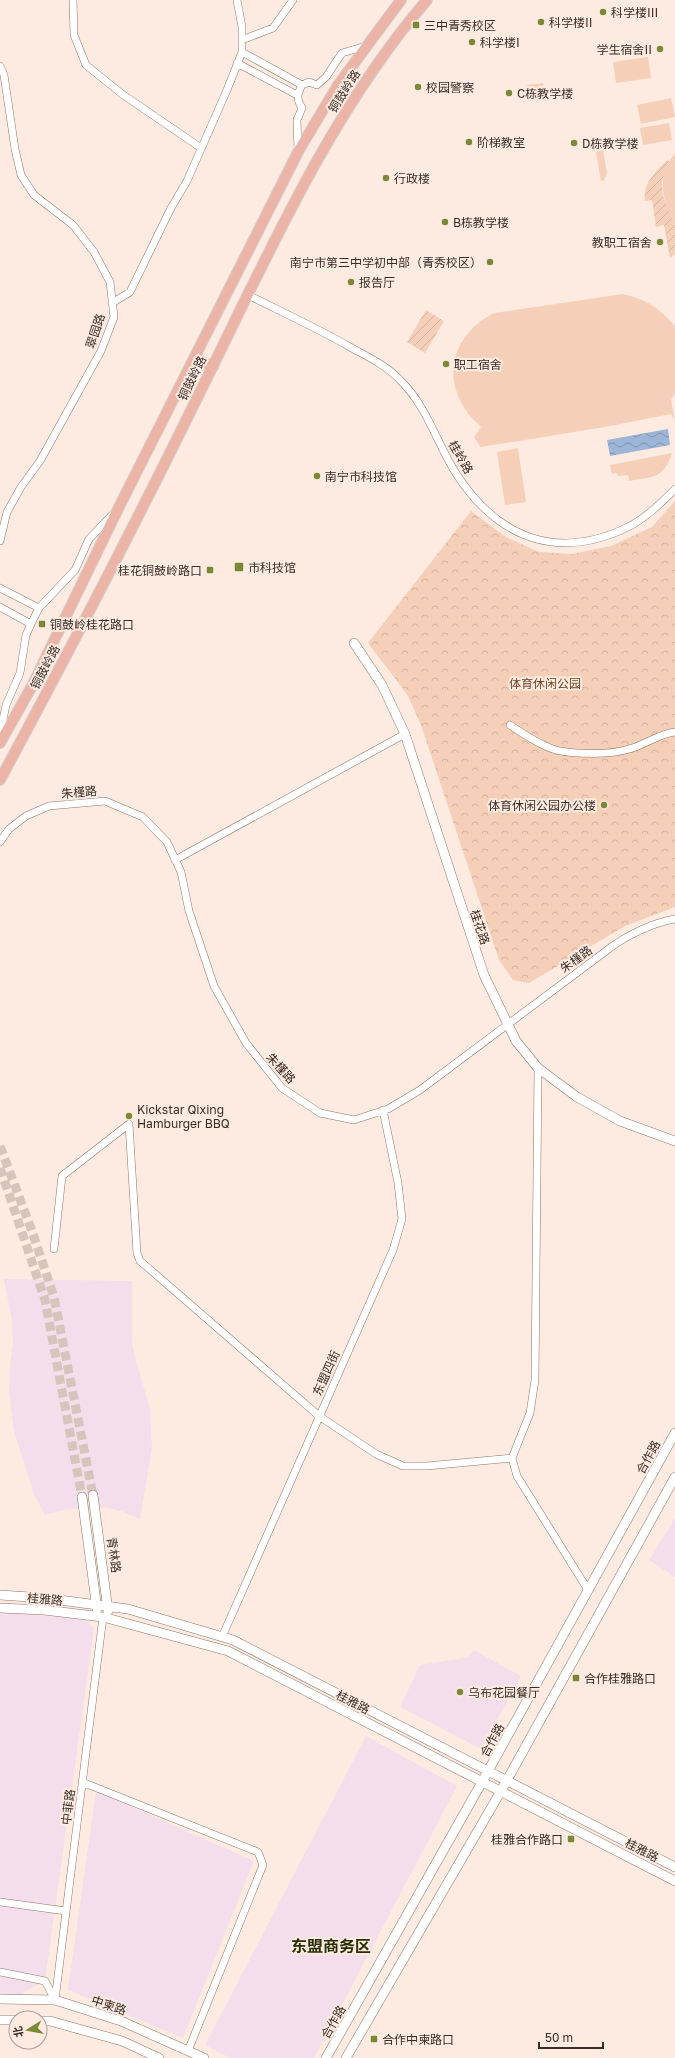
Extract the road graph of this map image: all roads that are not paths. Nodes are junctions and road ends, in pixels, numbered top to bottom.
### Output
1 (73, 0) edge
2 (237, 0) edge
3 (293, 0) edge
4 (401, 0) edge
5 (427, 0) edge
6 (242, 40) junction
7 (366, 46) junction
8 (242, 52) junction
9 (237, 64) junction
10 (0, 66) edge
11 (302, 85) junction
12 (297, 95) junction
13 (201, 148) junction
14 (298, 151) junction
15 (248, 295) junction
16 (112, 302) junction
17 (195, 358) junction
18 (213, 367) junction
19 (675, 489) edge
20 (119, 508) junction
21 (0, 540) edge
22 (0, 588) edge
23 (0, 607) edge
24 (39, 608) junction
25 (31, 624) junction
26 (354, 643) dead end
27 (510, 725) dead end
28 (675, 732) edge
29 (0, 734) edge
30 (405, 734) junction
31 (0, 743) edge
32 (0, 780) edge
33 (0, 842) edge
34 (175, 860) junction
35 (675, 919) edge
36 (507, 1023) junction
37 (538, 1068) junction
38 (383, 1110) junction
39 (675, 1141) edge
40 (54, 1249) dead end
41 (319, 1416) junction
42 (675, 1432) edge
43 (512, 1458) junction
44 (675, 1476) edge
45 (93, 1494) tunnel mouth
46 (82, 1498) tunnel mouth
47 (588, 1590) junction
48 (0, 1595) edge
49 (97, 1604) junction
50 (108, 1606) junction
51 (0, 1608) edge
52 (103, 1617) junction
53 (222, 1637) junction
54 (488, 1771) junction
55 (506, 1781) junction
56 (82, 1782) junction
57 (482, 1782) junction
58 (501, 1791) junction
59 (675, 1867) edge
60 (675, 1881) edge
61 (0, 1902) edge
62 (66, 1911) junction
63 (0, 1972) edge
64 (0, 1999) edge
65 (55, 2000) junction
66 (48, 2021) edge
67 (188, 2051) junction
68 (159, 2058) edge
69 (204, 2058) edge
70 (326, 2058) edge
71 (346, 2058) edge

1 - 13 street
2 - 6 street
3 - 6 street
4 - 7 main road, 铜鼓岭路
5 - 15 main road, 铜鼓岭路
6 - 8 street
7 - 11 street
7 - 14 main road, 铜鼓岭路
8 - 9 street
8 - 11 street
9 - 12 street
9 - 13 street
10 - 16 street, 翠园路
11 - 12 street
12 - 14 street
13 - 16 street
14 - 17 main road, 铜鼓岭路
15 - 18 main road, 铜鼓岭路
15 - 19 street, 桂岭路
16 - 21 street, 翠园路
17 - 18 main road
17 - 20 main road, 铜鼓岭路
18 - 32 main road, 铜鼓岭路
20 - 24 street
20 - 31 main road, 铜鼓岭路
22 - 24 street
23 - 25 street
24 - 25 street
25 - 29 street
26 - 30 street, 桂花路
27 - 28 street
30 - 34 street
30 - 36 street, 桂花路
33 - 34 street, 朱槿路
34 - 38 street, 朱槿路
35 - 36 street, 朱槿路
36 - 37 street, 桂花路
36 - 38 street, 朱槿路
37 - 39 street, 桂花路
37 - 43 street
38 - 41 street, 东盟四街
40 - 41 street
41 - 43 street
41 - 53 street, 东盟四街
42 - 47 street, 合作路
43 - 47 street
44 - 55 street
45 - 50 street, 青林路
46 - 49 street, 青林路
47 - 54 street, 合作路
48 - 49 street, 桂雅路
49 - 50 street, 桂雅路
49 - 52 street, 青林路
50 - 52 street, 青林路
50 - 53 street, 桂雅路
51 - 52 street, 桂雅路
52 - 56 street, 中菲路
52 - 57 street, 桂雅路
53 - 54 street, 桂雅路
54 - 55 street, 桂雅路
54 - 57 street, 合作路
55 - 58 street
55 - 59 street, 桂雅路
56 - 62 street, 中菲路
56 - 67 street
57 - 58 street, 桂雅路
57 - 70 street, 合作路
58 - 60 street, 桂雅路
58 - 71 street
61 - 62 street
62 - 65 street, 中菲路
63 - 65 street
64 - 65 street, 中柬路
65 - 67 street, 中柬路
66 - 68 street
67 - 69 street, 中柬路

